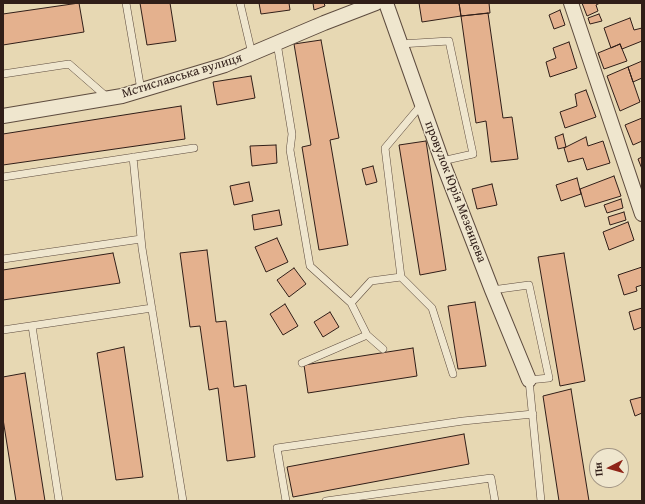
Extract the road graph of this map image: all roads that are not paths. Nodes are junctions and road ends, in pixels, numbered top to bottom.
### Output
1 (126, 3) edge
2 (240, 3) edge
3 (376, 3) edge
4 (386, 3) edge
5 (571, 3) edge
6 (277, 43) junction
7 (400, 44) junction
8 (252, 54) junction
9 (3, 74) edge
10 (142, 90) junction
11 (108, 98) junction
12 (422, 104) junction
13 (3, 116) edge
14 (194, 148) dead end
15 (133, 157) junction
16 (442, 161) junction
17 (3, 177) edge
18 (642, 214) edge
19 (141, 239) junction
20 (3, 259) edge
21 (401, 277) junction
22 (492, 290) junction
23 (351, 303) junction
24 (152, 308) junction
25 (32, 326) junction
26 (3, 330) edge
27 (367, 335) junction
28 (383, 348) dead end
29 (302, 363) dead end
30 (453, 374) dead end
31 (529, 380) junction
32 (532, 414) junction
33 (59, 501) edge
34 (183, 501) edge
35 (286, 501) edge
36 (326, 501) edge
37 (495, 501) edge
38 (541, 501) edge

1 - 10 lane
2 - 8 lane
3 - 6 street, Мстиславська вулиця
4 - 7 street, провулок Юрія Мезенцева
5 - 18 street
6 - 8 street, Мстиславська вулиця
6 - 23 lane
7 - 12 street, провулок Юрія Мезенцева
7 - 16 lane
8 - 10 street, Мстиславська вулиця
9 - 11 lane
10 - 11 street, Мстиславська вулиця
11 - 13 street, Мстиславська вулиця
12 - 16 street, провулок Юрія Мезенцева
12 - 21 lane
14 - 15 lane
15 - 17 lane
15 - 19 lane
16 - 22 street, провулок Юрія Мезенцева
19 - 20 lane
19 - 24 lane
21 - 23 lane
21 - 30 lane
22 - 31 street, провулок Юрія Мезенцева
22 - 31 lane
23 - 27 lane
24 - 25 lane
24 - 34 lane
25 - 26 lane
25 - 33 lane
27 - 28 lane
27 - 29 lane
31 - 32 lane
32 - 35 lane
32 - 38 lane
36 - 37 lane

